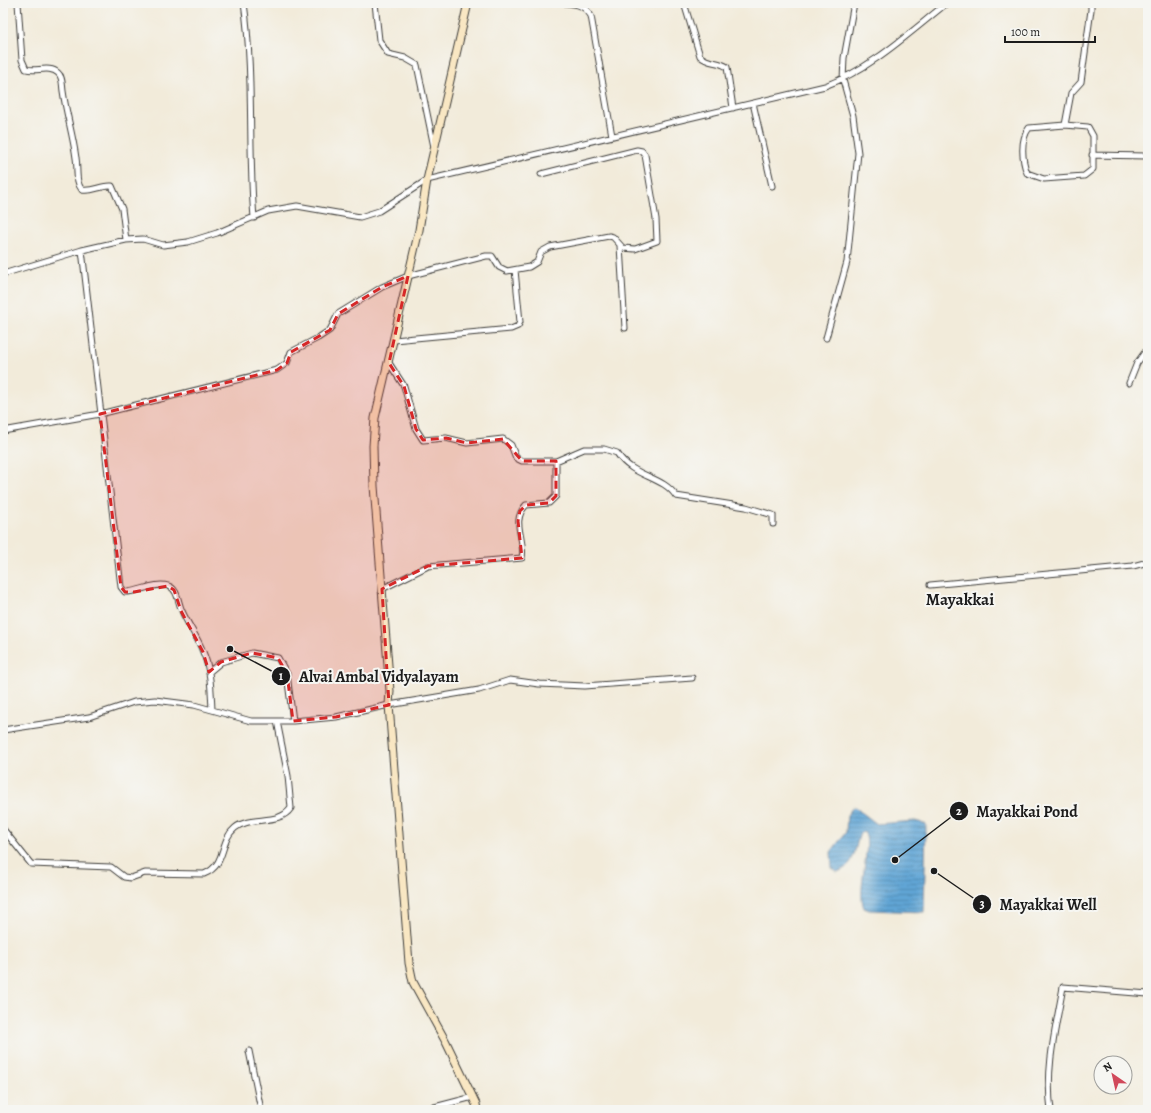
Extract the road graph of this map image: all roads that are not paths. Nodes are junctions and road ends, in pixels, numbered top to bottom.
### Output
1 (18, 3) edge
2 (244, 3) edge
3 (374, 3) edge
4 (468, 3) edge
5 (566, 3) edge
6 (684, 3) edge
7 (854, 3) edge
8 (947, 3) edge
9 (1091, 3) edge
10 (842, 80) junction
11 (753, 103) junction
12 (733, 108) junction
13 (1065, 124) junction
14 (612, 136) junction
15 (435, 150) junction
16 (1092, 155) junction
17 (1148, 158) edge
18 (541, 174) dead end
19 (427, 180) junction
20 (772, 186) dead end
21 (254, 218) junction
22 (126, 240) junction
23 (620, 246) junction
24 (82, 250) junction
25 (515, 270) junction
26 (3, 274) edge
27 (408, 276) junction
28 (625, 328) dead end
29 (826, 338) dead end
30 (394, 340) junction
31 (1148, 348) edge
32 (389, 363) junction
33 (1129, 384) dead end
34 (100, 414) junction
35 (3, 431) edge
36 (556, 460) junction
37 (772, 524) dead end
38 (1148, 562) edge
39 (930, 585) dead end
40 (382, 589) junction
41 (209, 672) junction
42 (692, 678) dead end
43 (389, 705) junction
44 (212, 710) junction
45 (277, 721) junction
46 (292, 721) junction
47 (3, 730) edge
48 (3, 829) edge
49 (1148, 994) edge
50 (249, 1051) dead end
51 (473, 1097) junction
52 (261, 1110) edge
53 (423, 1110) edge
54 (477, 1110) edge
55 (1051, 1110) edge

1 - 22 street
2 - 21 street
3 - 15 street
4 - 15 street
5 - 14 street
6 - 12 street
7 - 10 street
8 - 10 street
9 - 13 street
10 - 11 street
10 - 29 street
11 - 12 street
11 - 20 street
12 - 14 street
13 - 16 street
13 - 16 street
14 - 19 street
15 - 19 street
16 - 17 street
18 - 23 street
19 - 21 street
19 - 27 street
21 - 22 street
22 - 24 street
23 - 25 street
23 - 28 street
24 - 26 street
24 - 34 street
25 - 27 street
25 - 30 street
27 - 30 street
27 - 34 street
30 - 32 street
31 - 33 street
32 - 36 street
32 - 40 street
34 - 35 street
34 - 41 street
36 - 37 street
36 - 40 street
38 - 39 street
40 - 43 street
41 - 44 street
41 - 46 street
42 - 43 street
43 - 46 street
43 - 51 street
44 - 45 street
44 - 47 street
45 - 46 street
45 - 48 street
49 - 55 street
50 - 52 street
51 - 53 street
51 - 54 street

